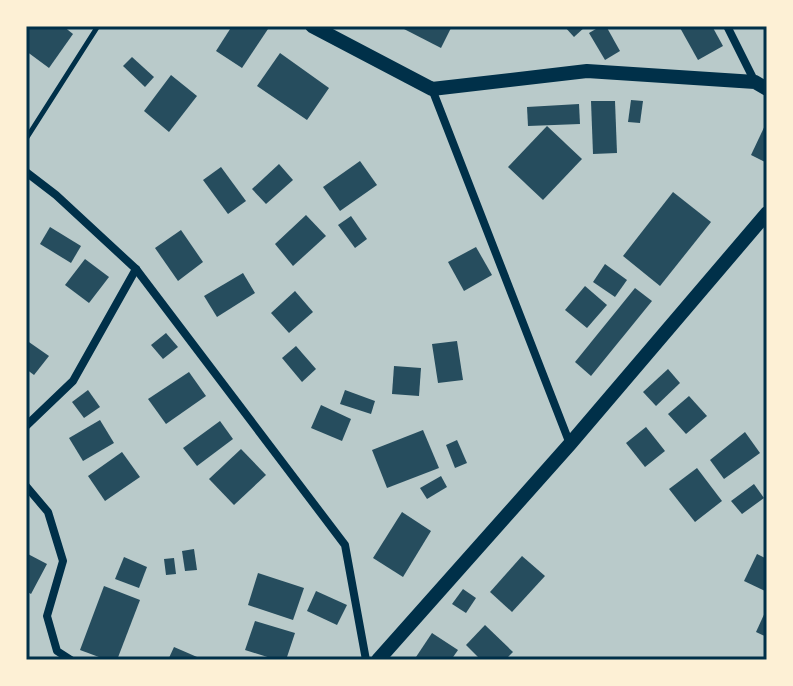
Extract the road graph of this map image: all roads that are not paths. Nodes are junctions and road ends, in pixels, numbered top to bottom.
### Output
1 (312, 26) edge
2 (727, 26) edge
3 (761, 85) edge
4 (432, 89) junction
5 (26, 172) edge
6 (767, 213) edge
7 (136, 269) junction
8 (26, 426) edge
9 (570, 444) junction
10 (26, 486) edge
11 (71, 660) edge
12 (366, 660) edge
13 (378, 660) edge

1 - 4 street
2 - 3 street
3 - 4 street
4 - 9 street
5 - 7 street
6 - 9 street
7 - 8 street
7 - 12 street
9 - 13 street
10 - 11 street

